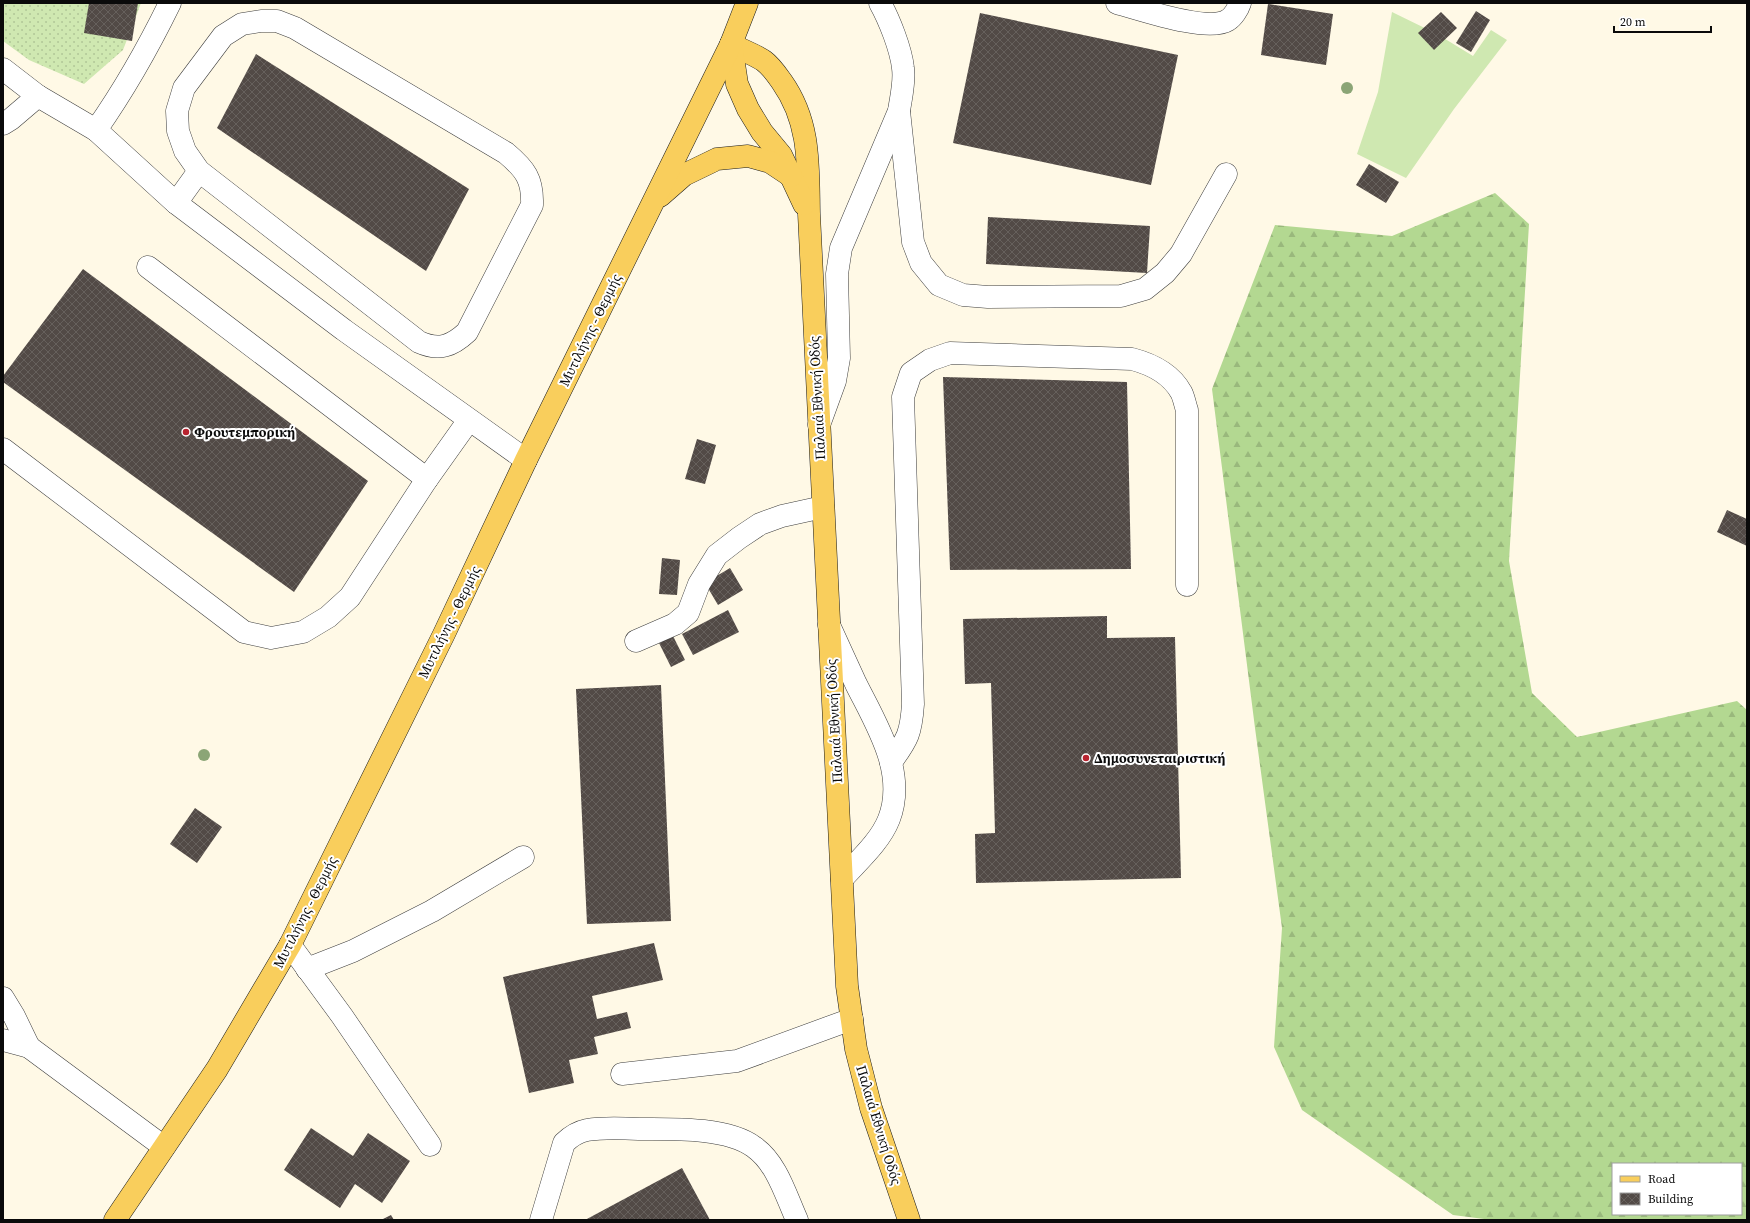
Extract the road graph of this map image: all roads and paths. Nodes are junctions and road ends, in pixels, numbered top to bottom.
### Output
1 (170, 3) edge
2 (747, 3) edge
3 (880, 3) edge
4 (1117, 3) edge
5 (1240, 3) edge
6 (731, 44) junction
7 (3, 69) edge
8 (38, 96) junction
9 (898, 111) junction
10 (3, 124) edge
11 (96, 130) junction
12 (199, 171) junction
13 (1226, 174) dead end
14 (793, 178) junction
15 (653, 202) junction
16 (176, 203) junction
17 (809, 214) junction
18 (148, 267) dead end
19 (469, 420) junction
20 (819, 425) junction
21 (3, 449) edge
22 (526, 460) junction
23 (427, 478) junction
24 (823, 507) junction
25 (1187, 586) dead end
26 (829, 625) junction
27 (636, 641) dead end
28 (891, 762) junction
29 (523, 858) dead end
30 (842, 879) junction
31 (290, 945) junction
32 (308, 969) junction
33 (3, 998) edge
34 (852, 1019) junction
35 (3, 1040) edge
36 (29, 1047) junction
37 (622, 1074) dead end
38 (430, 1145) dead end
39 (164, 1147) junction
40 (115, 1220) edge
41 (542, 1220) edge
42 (797, 1220) edge
43 (909, 1220) edge

1 - 11 lane
2 - 6 main road, Μυτιλήνης - Θερμής
3 - 9 lane
4 - 5 lane
6 - 14 main road, Παλαιά Εθνική Οδός
6 - 15 main road, Μυτιλήνης - Θερμής
6 - 17 main road, Παλαιά Εθνική Οδός
7 - 8 lane
8 - 10 lane
8 - 11 lane
9 - 13 lane
9 - 20 lane
11 - 16 lane
12 - 12 lane
12 - 16 lane
14 - 15 main road
14 - 17 main road, Παλαιά Εθνική Οδός
15 - 22 main road, Μυτιλήνης - Θερμής
16 - 19 lane
17 - 20 main road, Παλαιά Εθνική Οδός
18 - 23 lane
19 - 22 lane
19 - 23 lane
20 - 24 main road, Παλαιά Εθνική Οδός
21 - 23 lane
22 - 31 main road, Μυτιλήνης - Θερμής
24 - 26 main road, Παλαιά Εθνική Οδός
24 - 27 lane
25 - 28 lane
26 - 28 lane
26 - 30 main road, Παλαιά Εθνική Οδός
28 - 30 lane
29 - 32 lane
30 - 34 main road, Παλαιά Εθνική Οδός
31 - 32 lane
31 - 39 main road, Μυτιλήνης - Θερμής
32 - 38 lane
33 - 36 lane
34 - 37 lane
34 - 43 main road, Παλαιά Εθνική Οδός
35 - 36 lane
36 - 39 lane
39 - 40 main road, Μυτιλήνης - Θερμής
41 - 42 lane

